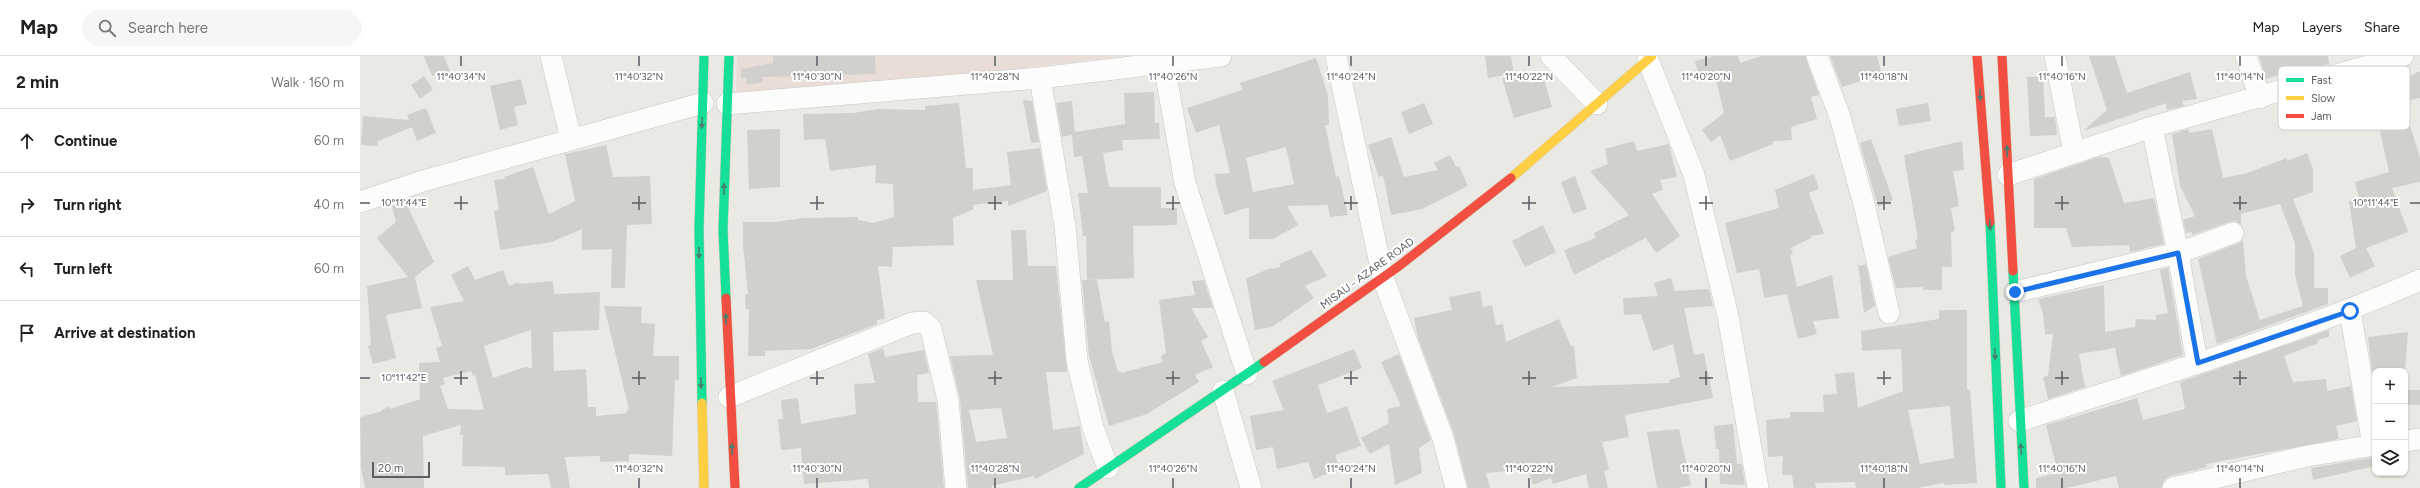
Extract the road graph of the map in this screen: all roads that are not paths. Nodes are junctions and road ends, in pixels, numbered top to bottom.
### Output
1 (551, 56) edge
2 (704, 56) edge
3 (729, 56) edge
4 (1221, 56) edge
5 (1336, 56) edge
6 (1551, 56) edge
7 (1817, 56) edge
8 (1978, 56) edge
9 (2055, 56) edge
10 (2246, 56) edge
11 (2403, 56) edge
12 (1650, 58) edge
13 (2006, 58) edge
14 (1164, 64) junction
15 (2369, 66) edge
16 (1040, 78) junction
17 (2278, 93) edge
18 (2260, 98) junction
19 (703, 103) junction
20 (727, 104) junction
21 (1597, 104) junction
22 (2152, 127) junction
23 (571, 139) junction
24 (2074, 153) junction
25 (2008, 175) junction
26 (360, 202) edge
27 (2233, 233) dead end
28 (2178, 253) junction
29 (1383, 278) junction
30 (2420, 280) edge
31 (2015, 292) junction
32 (2350, 311) junction
33 (1889, 313) dead end
34 (2198, 363) junction
35 (1247, 374) junction
36 (1223, 391) junction
37 (729, 397) junction
38 (2019, 421) junction
39 (2373, 440) edge
40 (2420, 440) edge
41 (2408, 441) edge
42 (2372, 445) edge
43 (1108, 468) junction
44 (704, 488) edge
45 (734, 488) edge
46 (956, 488) edge
47 (1079, 488) edge
48 (1251, 488) edge
49 (1456, 488) edge
50 (1758, 488) edge
51 (2000, 488) edge
52 (2024, 488) edge
53 (2173, 488) edge

1 - 23 street
2 - 19 main road
3 - 20 main road
4 - 14 street
5 - 29 street
6 - 21 street
7 - 33 street
8 -> 51 main road
9 - 24 street
10 - 18 street
11 - 15 street
12 - 21 main road, MISAU - AZARE ROAD
12 - 50 street
25 -> 13 main road
14 - 16 street
14 - 35 street
16 - 20 street
16 - 43 street
17 - 18 street
18 - 22 street
19 - 23 street
19 -> 44 main road
37 -> 20 main road
21 - 29 main road, MISAU - AZARE ROAD
22 - 24 street
22 - 28 street
23 - 26 street
24 - 25 street
25 - 31 main road
27 - 28 street
28 - 31 street
28 - 34 street
29 - 35 main road, MISAU - AZARE ROAD
29 - 49 street
30 - 32 street
31 - 38 main road
32 - 34 street
32 - 39 street
34 - 38 street
35 - 36 main road, MISAU - AZARE ROAD
36 - 43 main road, MISAU - AZARE ROAD
36 - 48 street
45 -> 37 main road
37 - 46 street
52 -> 38 main road
40 - 41 street
42 - 53 street
43 - 47 main road, MISAU - AZARE ROAD

